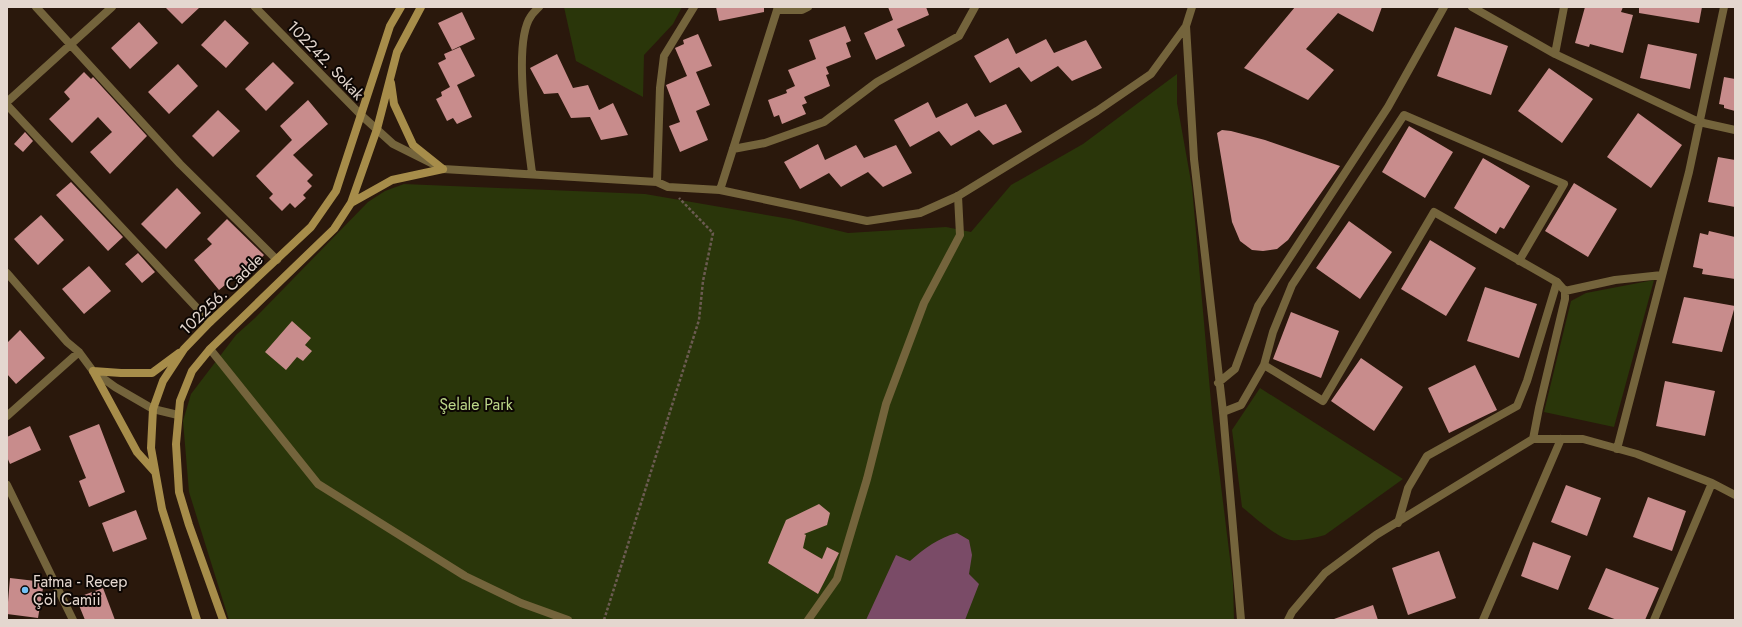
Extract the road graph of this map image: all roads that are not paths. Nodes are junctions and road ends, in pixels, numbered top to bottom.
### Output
1 (36, 7) edge
2 (112, 7) edge
3 (255, 7) edge
4 (401, 7) edge
5 (421, 7) edge
6 (539, 7) edge
7 (694, 7) edge
8 (808, 7) edge
9 (975, 7) edge
10 (1192, 7) edge
11 (1444, 7) edge
12 (1472, 7) edge
13 (1564, 7) edge
14 (1724, 7) edge
15 (778, 9) edge
16 (1186, 26) junction
17 (71, 44) junction
18 (1555, 54) junction
19 (391, 76) junction
20 (7, 102) edge
21 (7, 106) edge
22 (361, 115) junction
23 (1699, 122) junction
24 (377, 129) junction
25 (1735, 130) edge
26 (733, 149) junction
27 (443, 169) junction
28 (532, 173) junction
29 (657, 182) junction
30 (720, 190) junction
31 (958, 196) junction
32 (351, 202) junction
33 (277, 260) junction
34 (1519, 260) junction
35 (7, 273) edge
36 (1662, 275) junction
37 (1557, 282) junction
38 (1565, 291) junction
39 (210, 322) junction
40 (184, 349) junction
41 (210, 349) junction
42 (79, 352) junction
43 (1264, 365) junction
44 (93, 371) junction
45 (1218, 383) junction
46 (153, 409) junction
47 (1223, 412) junction
48 (178, 415) junction
49 (7, 416) edge
50 (1533, 439) junction
51 (1561, 439) junction
52 (1617, 449) junction
53 (156, 472) junction
54 (1712, 483) junction
55 (7, 485) edge
56 (1735, 495) edge
57 (1398, 523) junction
58 (74, 620) edge
59 (197, 620) edge
60 (222, 620) edge
61 (568, 620) edge
62 (808, 620) edge
63 (1241, 620) edge
64 (1288, 620) edge
65 (1483, 620) edge
66 (1654, 620) edge

1 - 17 street
2 - 17 street
3 - 22 street, 102242. Sokak
4 - 22 street, 102256. Cadde
5 - 19 street, 102256. Cadde
6 - 28 street
7 - 29 street
8 - 15 street
9 - 26 street
10 - 16 street
11 - 45 street
12 - 18 street
13 - 18 street
14 - 23 street
15 - 26 street
16 - 31 street
16 - 45 street
17 - 20 street
17 - 33 street
18 - 23 street
19 - 24 street, 102256. Cadde
19 - 27 street
21 - 39 street
22 - 24 street, 102242. Sokak
22 - 33 street, 102256. Cadde
23 - 25 street
23 - 36 street
24 - 27 street, 102242. Sokak
24 - 32 street, 102256. Cadde
26 - 30 street
27 - 28 street
27 - 32 street
28 - 29 street
29 - 30 street
30 - 31 street
31 - 62 street
32 - 41 street, 102256. Cadde
33 - 39 street, 102256. Cadde
34 - 37 street
34 - 43 street
34 - 43 street
35 - 42 street
36 - 38 street
36 - 52 street
37 - 38 street
37 - 57 street
38 - 50 street
39 - 40 street, 102256. Cadde
40 - 44 street
40 - 46 street, 102256. Cadde
41 - 48 street, 102256. Cadde
41 - 61 street
42 - 44 street
42 - 49 street
43 - 47 street
44 - 46 street
44 - 53 street
45 - 47 street
46 - 48 street
46 - 53 street, 102256. Cadde
47 - 63 street
48 - 60 street, 102256. Cadde
50 - 51 street
50 - 57 street
51 - 52 street
51 - 65 street
52 - 54 street
53 - 59 street, 102256. Cadde
54 - 56 street
54 - 66 street
55 - 58 street
57 - 64 street

